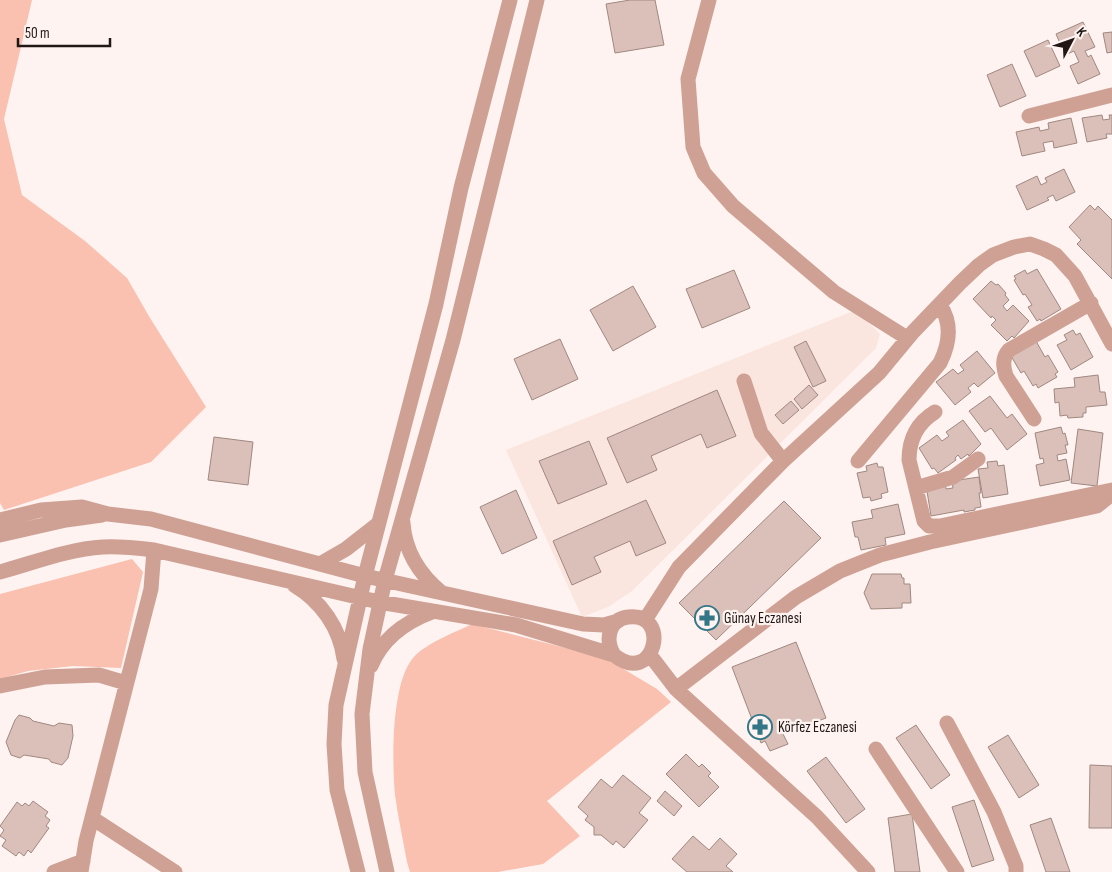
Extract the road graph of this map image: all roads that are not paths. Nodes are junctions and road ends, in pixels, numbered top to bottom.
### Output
1 (510, 0) edge
2 (537, 0) edge
3 (709, 0) edge
4 (1112, 95) edge
5 (1029, 116) dead end
6 (1091, 303) junction
7 (940, 305) junction
8 (907, 338) junction
9 (1112, 344) edge
10 (744, 381) dead end
11 (935, 412) dead end
12 (1034, 419) dead end
13 (978, 459) dead end
14 (783, 461) junction
15 (858, 461) dead end
16 (916, 488) junction
17 (1112, 490) edge
18 (1112, 494) edge
19 (108, 514) junction
20 (403, 516) junction
21 (0, 520) edge
22 (378, 524) junction
23 (0, 535) edge
24 (154, 550) junction
25 (320, 564) junction
26 (0, 572) edge
27 (365, 576) junction
28 (280, 578) junction
29 (385, 580) junction
30 (443, 594) junction
31 (359, 597) junction
32 (379, 602) junction
33 (433, 611) junction
34 (645, 620) junction
35 (618, 621) junction
36 (650, 654) junction
37 (614, 655) junction
38 (345, 667) junction
39 (366, 682) junction
40 (126, 683) junction
41 (0, 686) edge
42 (676, 689) junction
43 (947, 724) dead end
44 (876, 749) dead end
45 (92, 818) junction
46 (82, 867) edge
47 (54, 872) edge
48 (175, 872) edge
49 (358, 872) edge
50 (388, 872) edge
51 (868, 872) edge
52 (957, 872) edge
53 (1016, 872) edge

1 - 22 street
2 - 20 street
3 - 8 street
4 - 5 street
6 - 7 street
6 - 9 street
6 - 12 street
7 - 8 street
7 - 15 street
8 - 14 street
10 - 14 street
11 - 16 street
13 - 16 street
14 - 34 street
16 - 17 street
18 - 42 street
19 - 21 street
19 - 23 street
19 - 25 street
20 - 29 street
20 - 30 street
22 - 25 street
22 - 27 street
24 - 26 street
24 - 28 street
24 - 40 street
25 - 27 street
27 - 29 street
27 - 31 street
28 - 31 street
28 - 38 street
29 - 30 street
29 - 32 street
30 - 35 street
31 - 32 street
31 - 38 street
32 - 33 street
32 - 39 street
33 - 37 street
33 - 39 street
34 - 35 street
34 - 36 street
35 - 37 street
36 - 37 street
36 - 42 street
38 - 49 street
39 - 50 street
40 - 41 street
40 - 45 street
42 - 51 street
43 - 53 street
44 - 52 street
45 - 46 street
45 - 48 street
46 - 47 street

